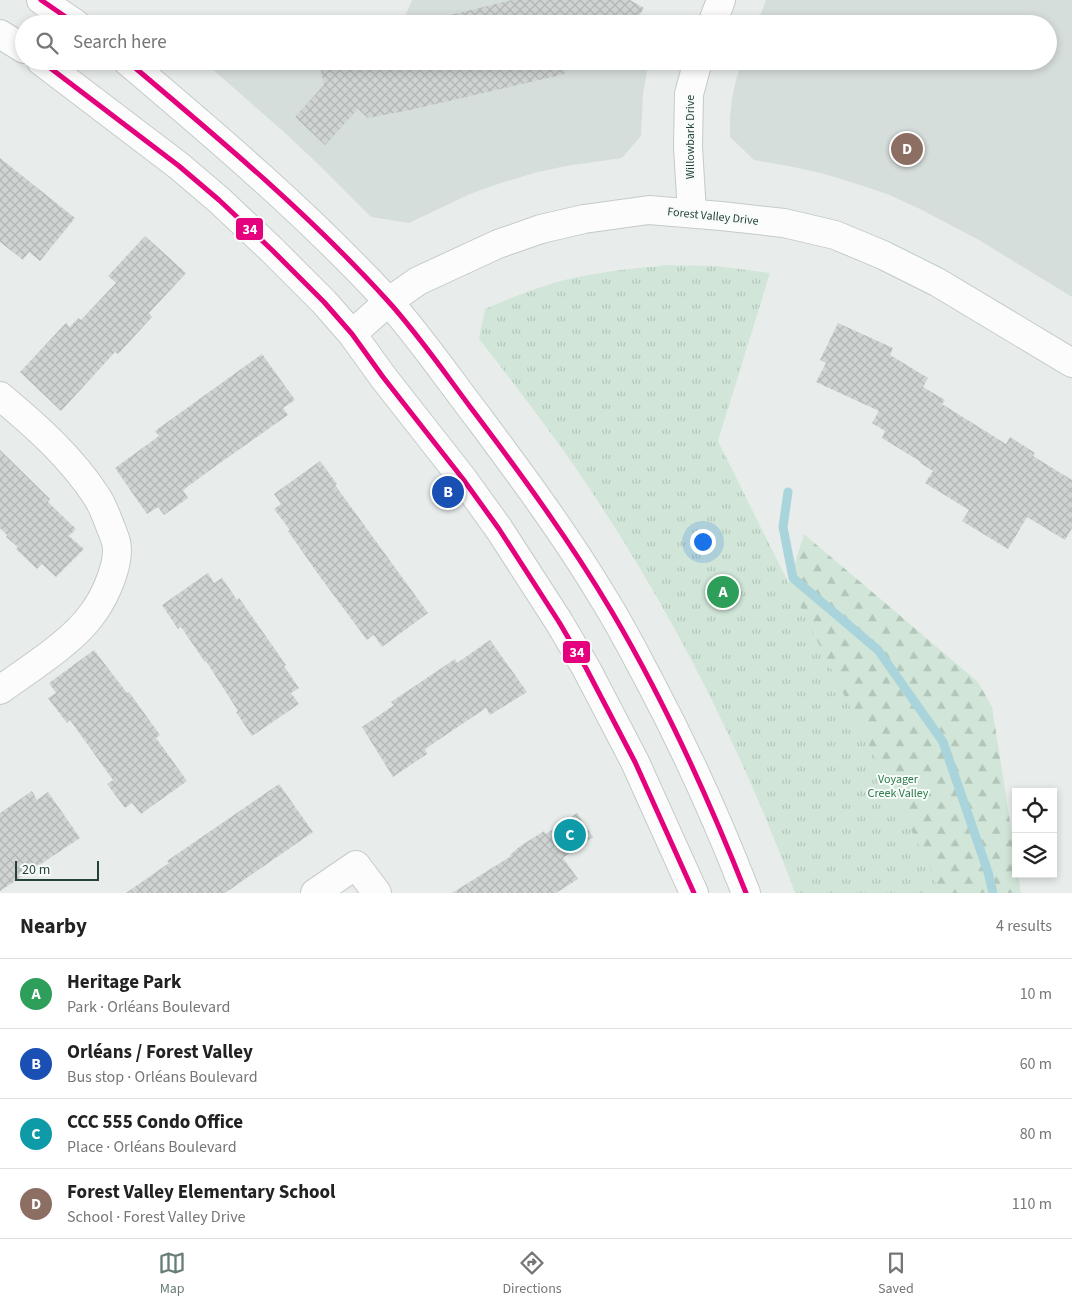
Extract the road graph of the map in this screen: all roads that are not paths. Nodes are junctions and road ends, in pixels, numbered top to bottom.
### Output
1 (41, 0) edge
2 (721, 0) edge
3 (63, 15) edge
4 (715, 15) edge
5 (0, 34) edge
6 (15, 43) edge
7 (54, 70) edge
8 (138, 70) edge
9 (696, 70) edge
10 (692, 213) junction
11 (388, 302) junction
12 (352, 334) junction
13 (1072, 363) edge
14 (0, 396) edge
15 (0, 690) edge
16 (315, 893) edge
17 (377, 893) edge
18 (694, 893) edge
19 (746, 893) edge

1 - 3 main road
2 - 4 main road
5 - 6 main road
7 - 12 main road
8 - 11 main road
9 - 10 main road, Willowbark Drive
10 - 11 main road, Forest Valley Drive
10 - 13 main road, Forest Valley Drive
11 - 12 main road, Forest Valley Drive
11 - 19 main road
12 - 18 main road
14 - 15 main road
16 - 17 main road

